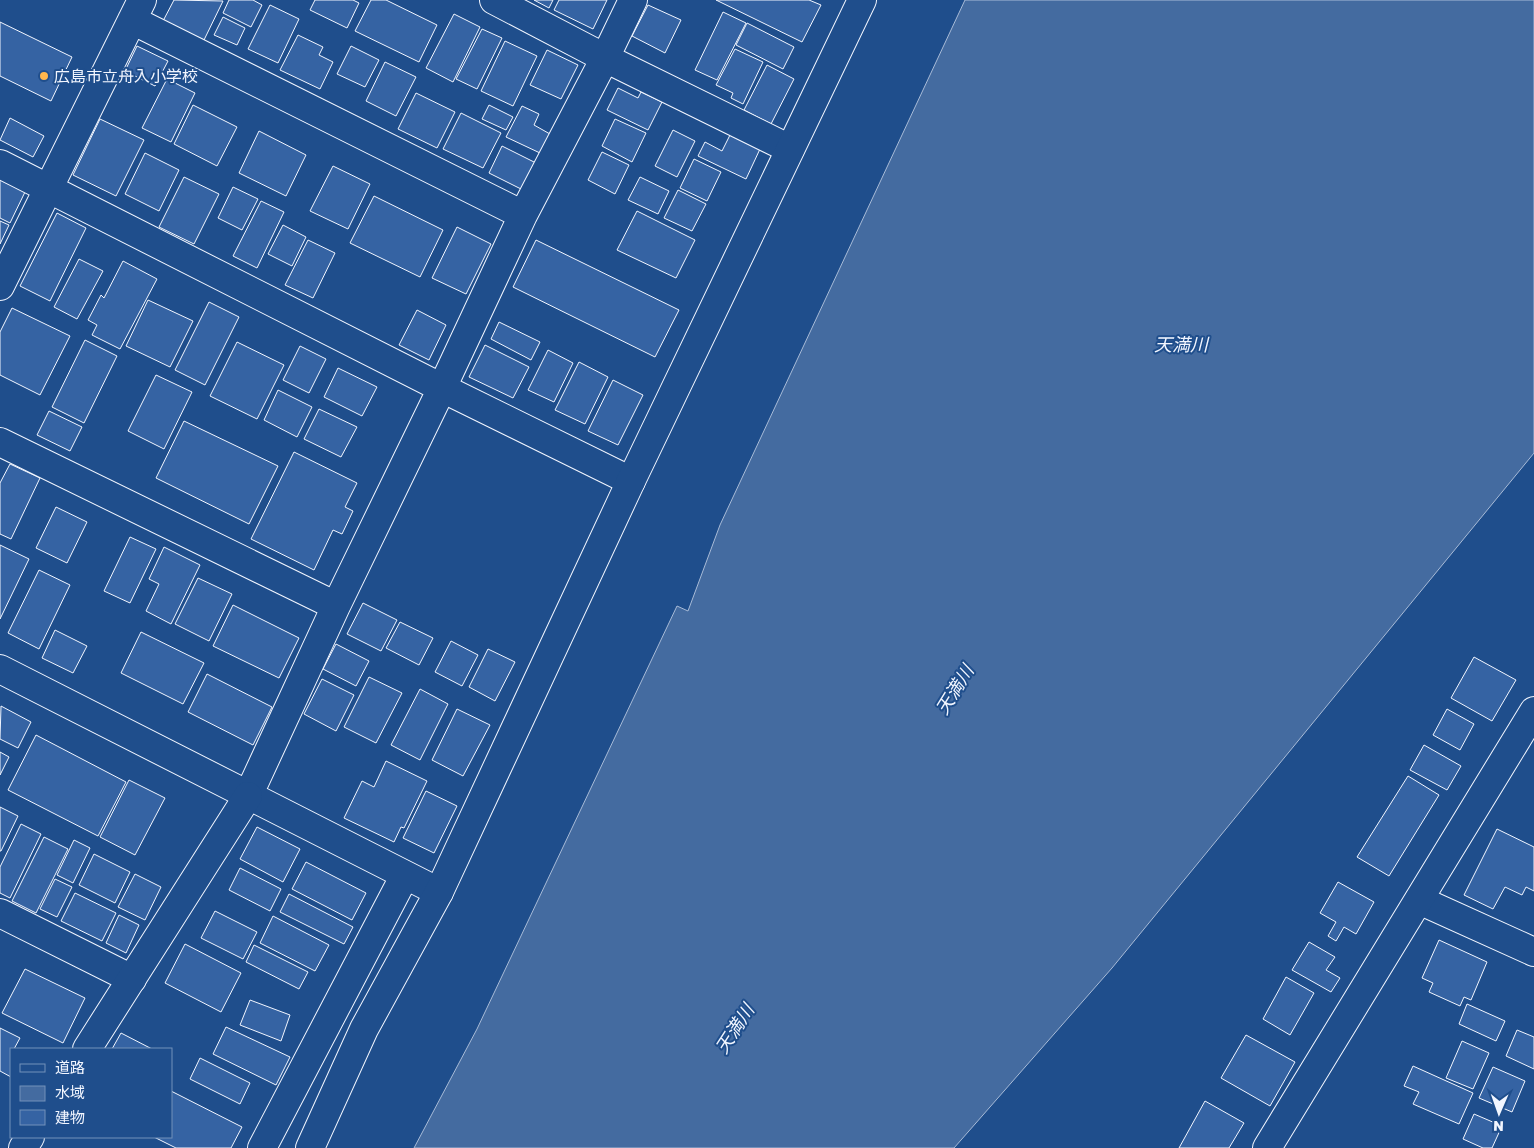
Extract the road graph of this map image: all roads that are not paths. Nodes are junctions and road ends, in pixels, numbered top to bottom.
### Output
1 (494, 0) edge
2 (633, 0) edge
3 (862, 0) edge
4 (137, 10) edge
5 (606, 58) junction
6 (790, 150) junction
7 (0, 164) edge
8 (48, 188) junction
9 (524, 215) junction
10 (0, 286) edge
11 (442, 388) junction
12 (0, 442) edge
13 (631, 481) junction
14 (336, 606) junction
15 (0, 669) edge
16 (1534, 711) edge
17 (248, 796) junction
18 (405, 875) junction
19 (439, 892) junction
20 (1418, 900) junction
21 (0, 913) edge
22 (1534, 952) edge
23 (132, 979) junction
24 (87, 1048) edge
25 (262, 1148) edge
26 (310, 1148) edge
27 (1267, 1148) edge

1 - 5 street
2 - 5 street
3 - 6 street
4 - 8 street
4 - 9 street
5 - 6 street
5 - 9 street
6 - 13 street
7 - 8 street
8 - 10 street
8 - 11 street
9 - 11 street
11 - 13 street
11 - 14 street
12 - 14 street
13 - 19 street
14 - 17 street
15 - 17 street
16 - 20 street
17 - 18 street
17 - 23 street
18 - 19 street
18 - 25 street
19 - 26 street
20 - 22 street
20 - 27 street
21 - 23 street
23 - 24 street

